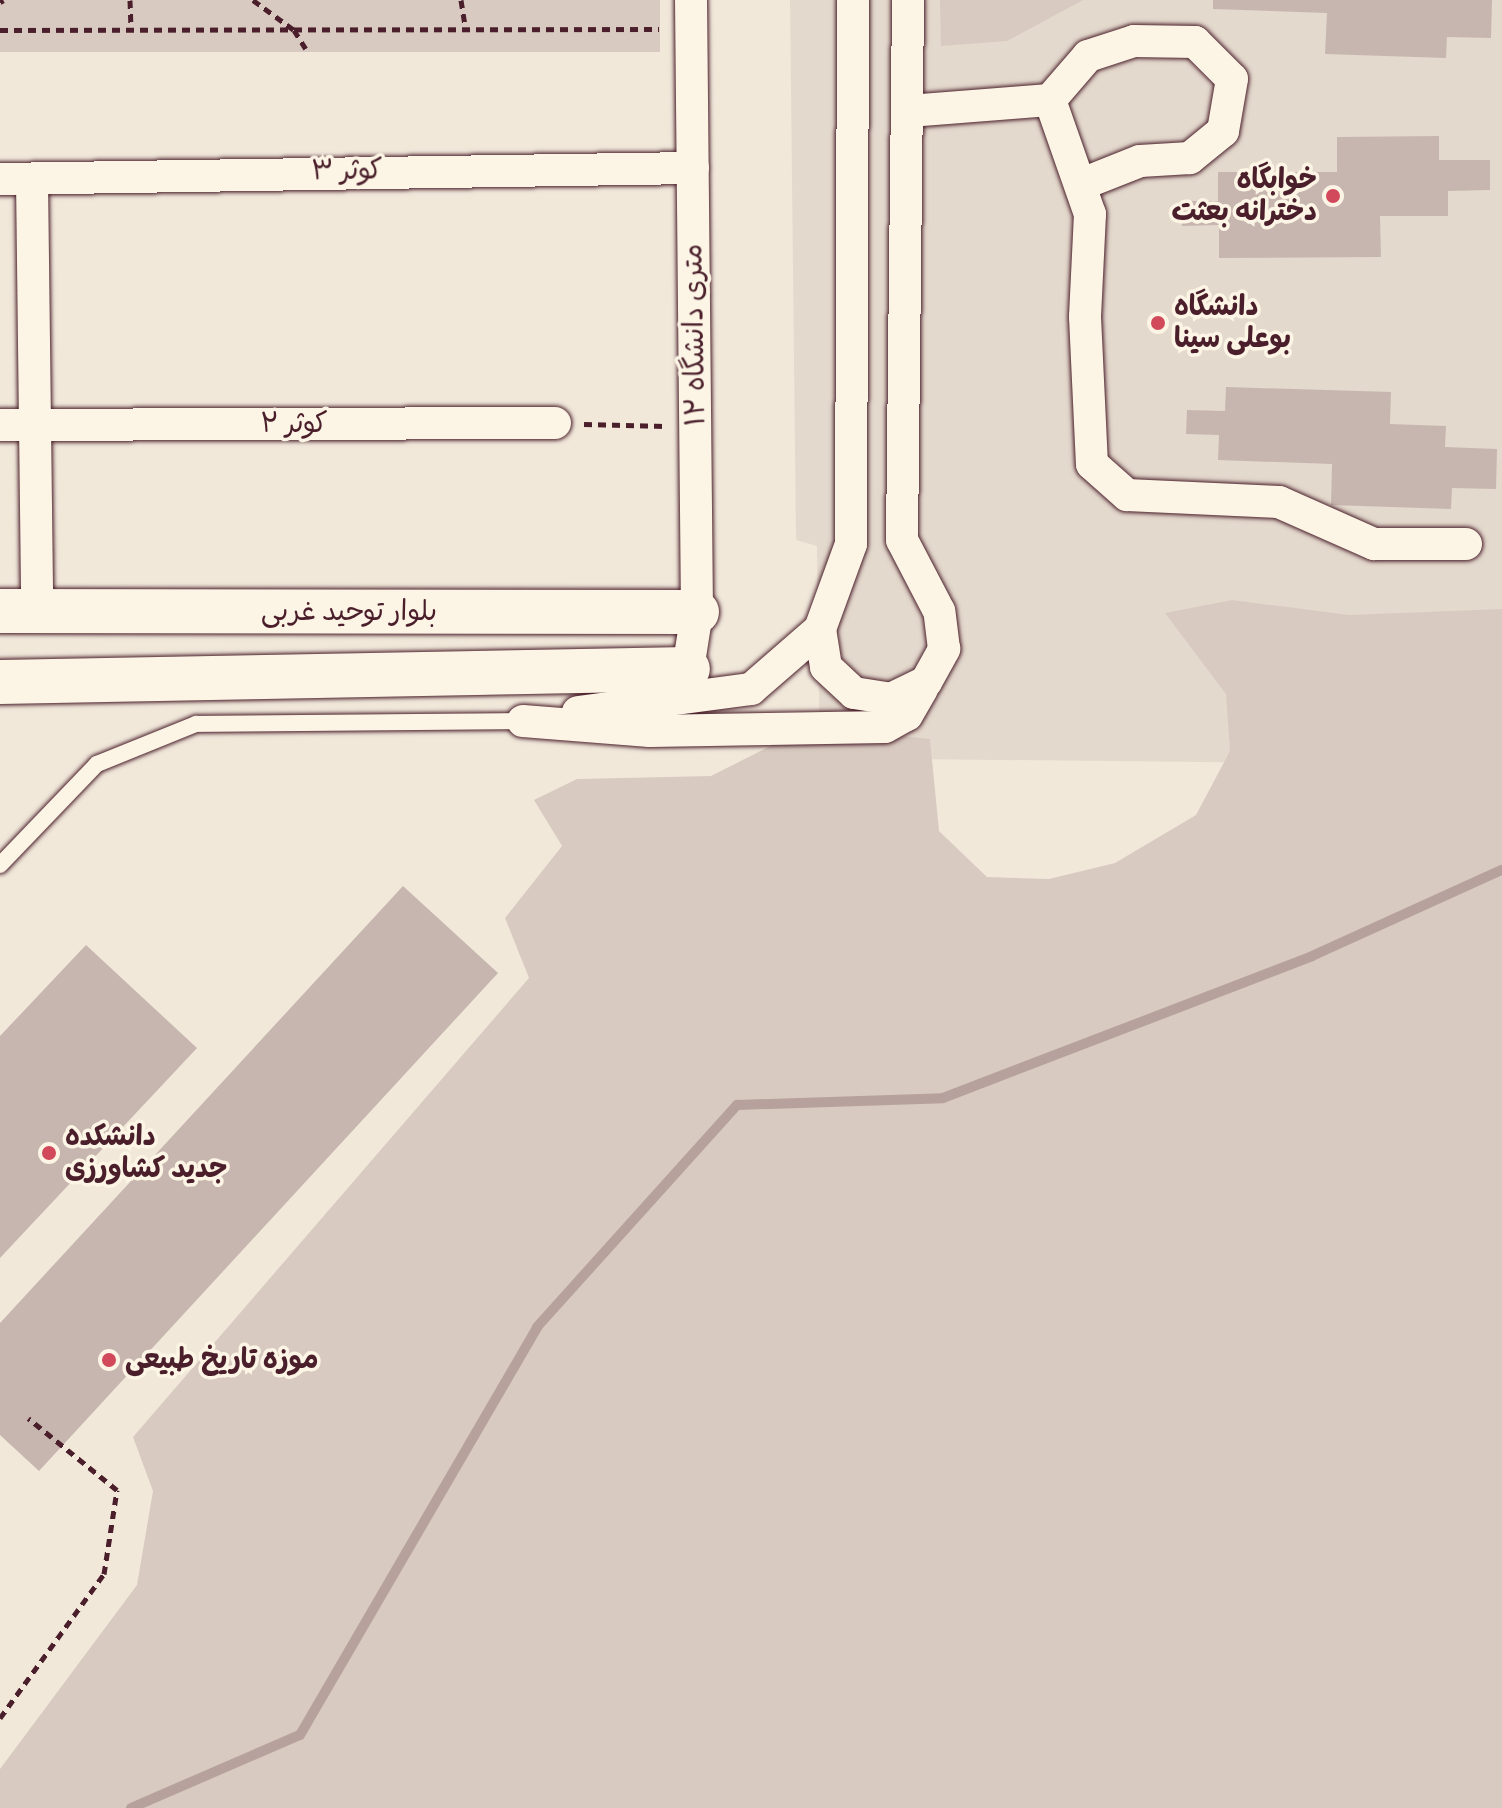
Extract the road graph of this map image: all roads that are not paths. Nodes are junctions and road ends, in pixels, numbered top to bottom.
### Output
1 (691, 0) edge
2 (853, 0) edge
3 (908, 0) edge
4 (1050, 100) junction
5 (909, 111) junction
6 (693, 168) junction
7 (0, 179) edge
8 (32, 179) junction
9 (1082, 184) junction
10 (555, 423) road end
11 (0, 425) edge
12 (34, 425) junction
13 (1466, 544) dead end
14 (18, 612) edge
15 (697, 612) junction
16 (820, 629) junction
17 (688, 669) joint
18 (19, 682) edge
19 (926, 682) junction
20 (523, 721) junction
21 (0, 865) edge

1 - 6 street, ۱۲ متری دانشگاه
2 - 16 street
3 - 5 street
4 - 5 street
4 - 9 street
4 - 9 street
5 - 19 street
6 - 8 street, کوثر ۳
6 - 15 street, ۱۲ متری دانشگاه
7 - 8 street, کوثر ۳
8 - 12 street
9 - 13 street
10 - 12 street, کوثر ۲
11 - 12 street, کوثر ۲
12 - 14 street
14 - 15 street, بلوار توحید غربی
14 - 18 street
15 - 17 street, ۱۲ متری دانشگاه
16 - 19 street
16 - 20 street
17 - 18 street
19 - 20 street
20 - 21 lane

